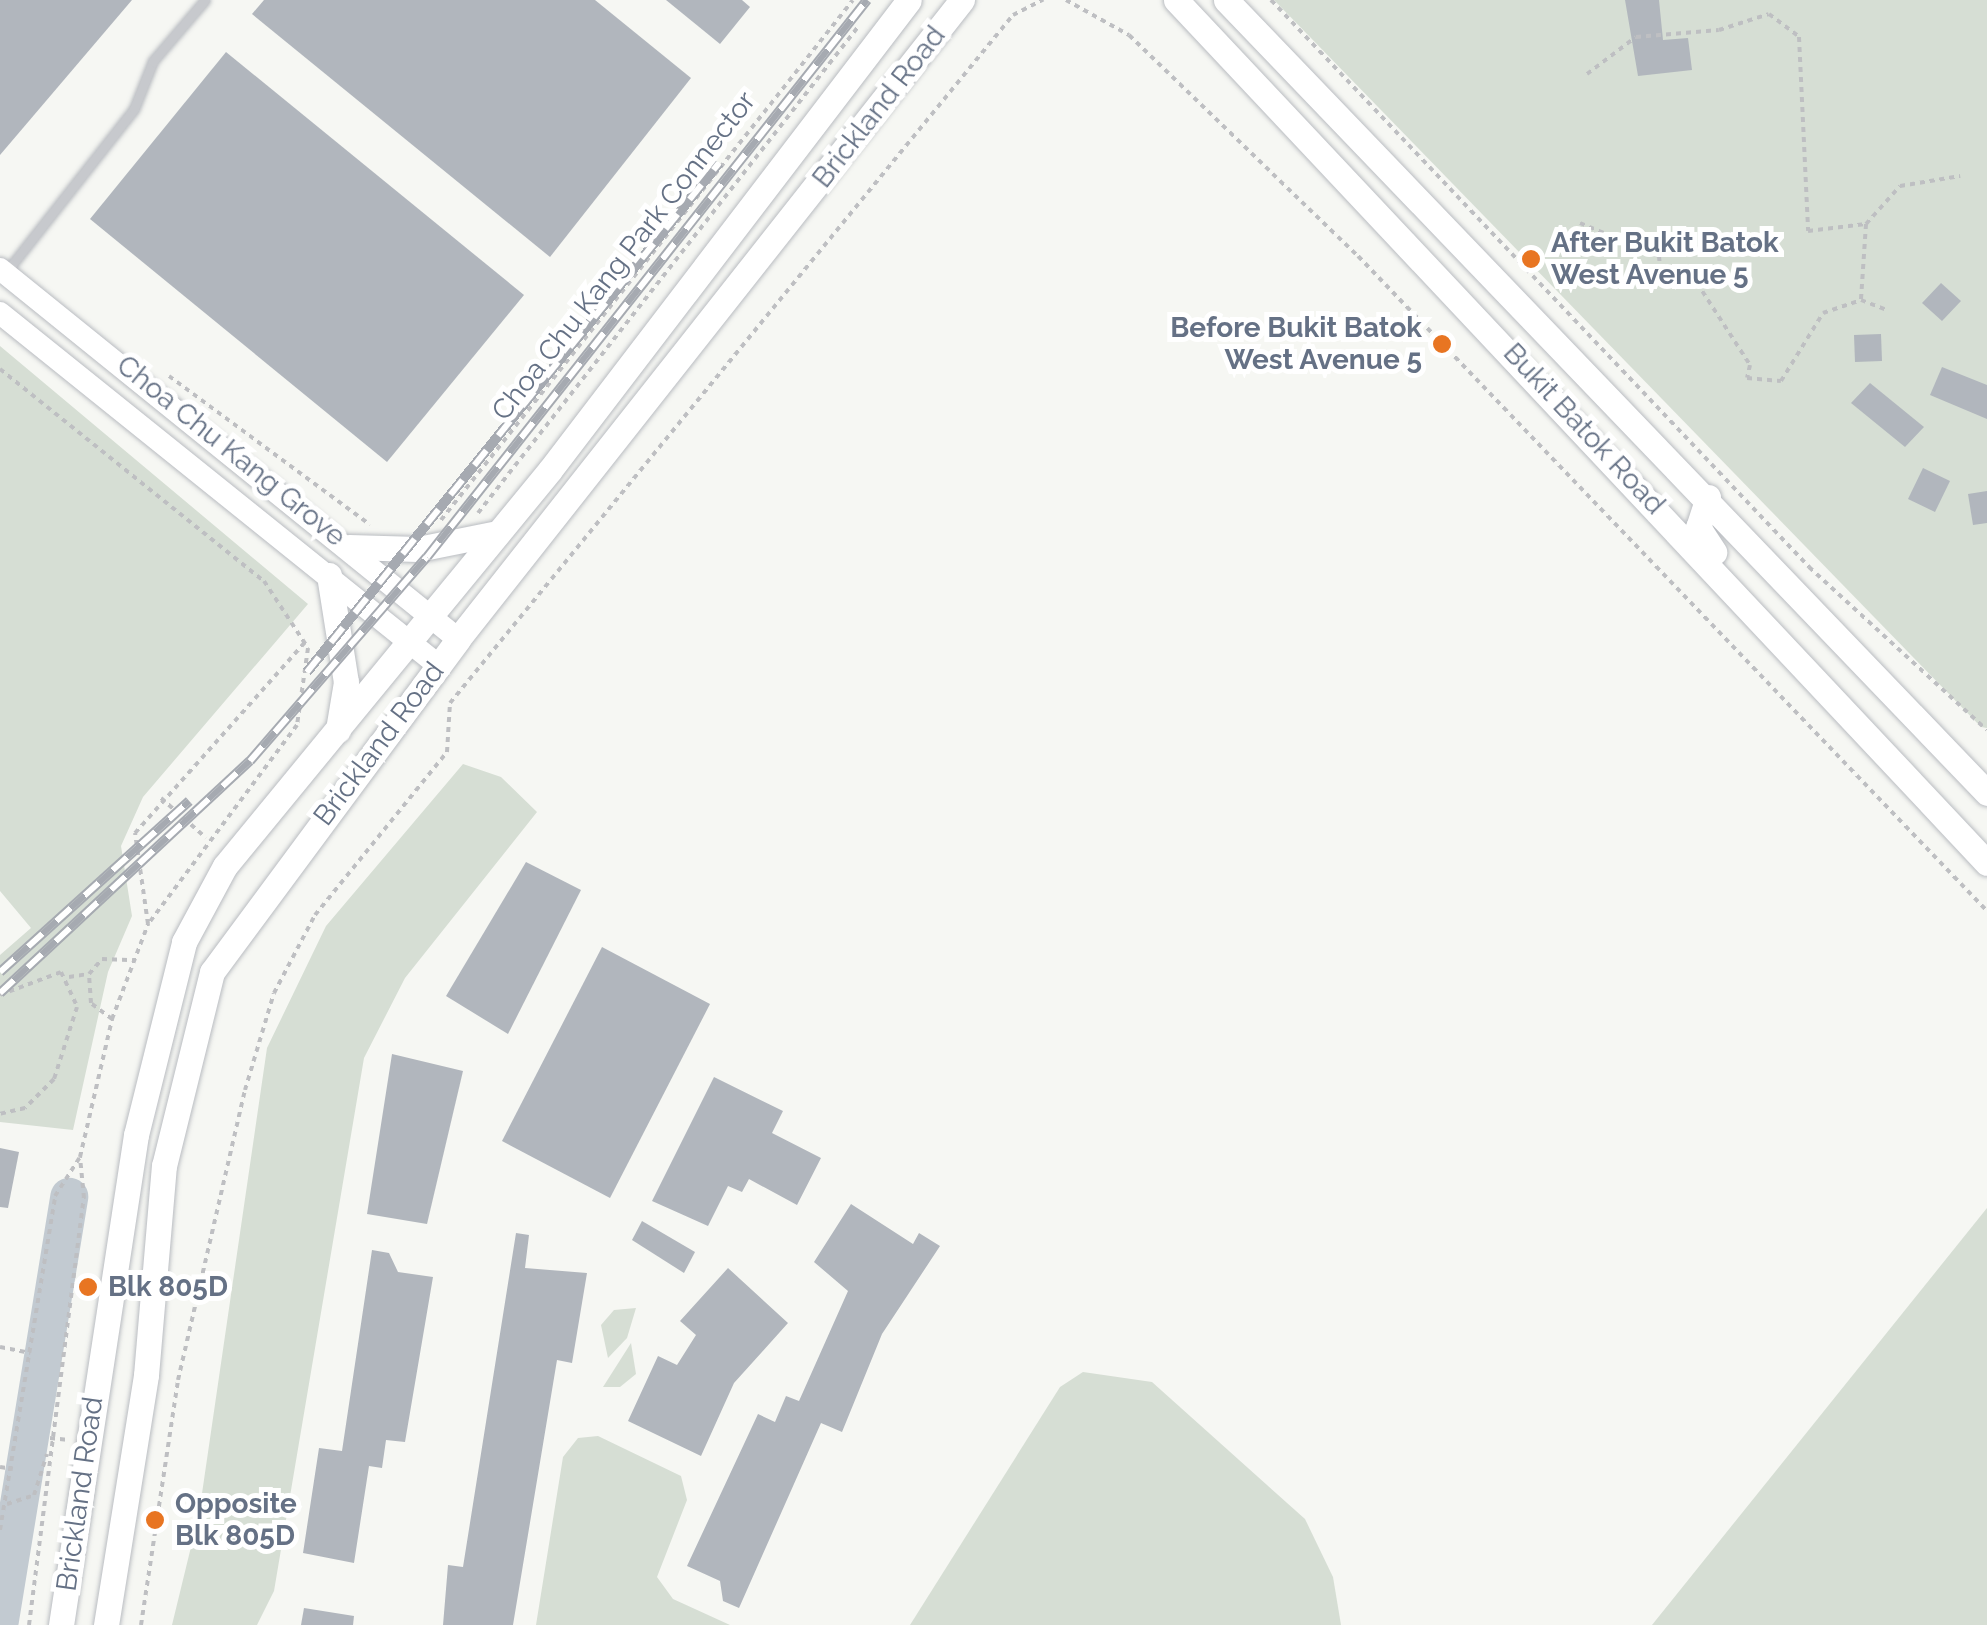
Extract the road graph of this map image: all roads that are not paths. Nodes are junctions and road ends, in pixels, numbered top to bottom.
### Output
1 (204, 0) edge
2 (910, 0) edge
3 (1176, 0) edge
4 (1226, 0) edge
5 (963, 2) edge
6 (3, 271) edge
7 (0, 314) edge
8 (1644, 430) junction
9 (1639, 489) junction
10 (1708, 497) junction
11 (496, 534) junction
12 (349, 546) junction
13 (330, 575) junction
14 (429, 617) junction
15 (1775, 631) junction
16 (458, 639) junction
17 (410, 642) junction
18 (438, 666) junction
19 (337, 735) junction
20 (1944, 747) junction
21 (1987, 767) edge
22 (1987, 793) edge
23 (1987, 863) edge
24 (61, 1625) edge
25 (106, 1625) edge

1 - 6 lane
2 - 11 main road, Brickland Road
3 - 9 main road, Bukit Batok Road
4 - 8 main road, Bukit Batok Road
5 - 16 main road, Brickland Road
6 - 12 street, Choa Chu Kang Grove
7 - 13 street, Choa Chu Kang Grove
8 - 9 main road
8 - 10 main road, Bukit Batok Road
9 - 15 main road, Bukit Batok Road
10 - 15 main road
10 - 20 main road, Bukit Batok Road
11 - 12 main road
11 - 14 main road, Brickland Road
12 - 14 street, Choa Chu Kang Grove
13 - 17 street, Choa Chu Kang Grove
13 - 19 main road
14 - 16 street, Choa Chu Kang Grove
14 - 17 main road, Brickland Road
15 - 23 main road, Bukit Batok Road
16 - 18 main road, Brickland Road
17 - 18 street, Choa Chu Kang Grove
17 - 19 main road, Brickland Road
18 - 25 main road, Brickland Road
19 - 24 main road, Brickland Road
20 - 21 main road
20 - 22 main road, Bukit Batok Road

